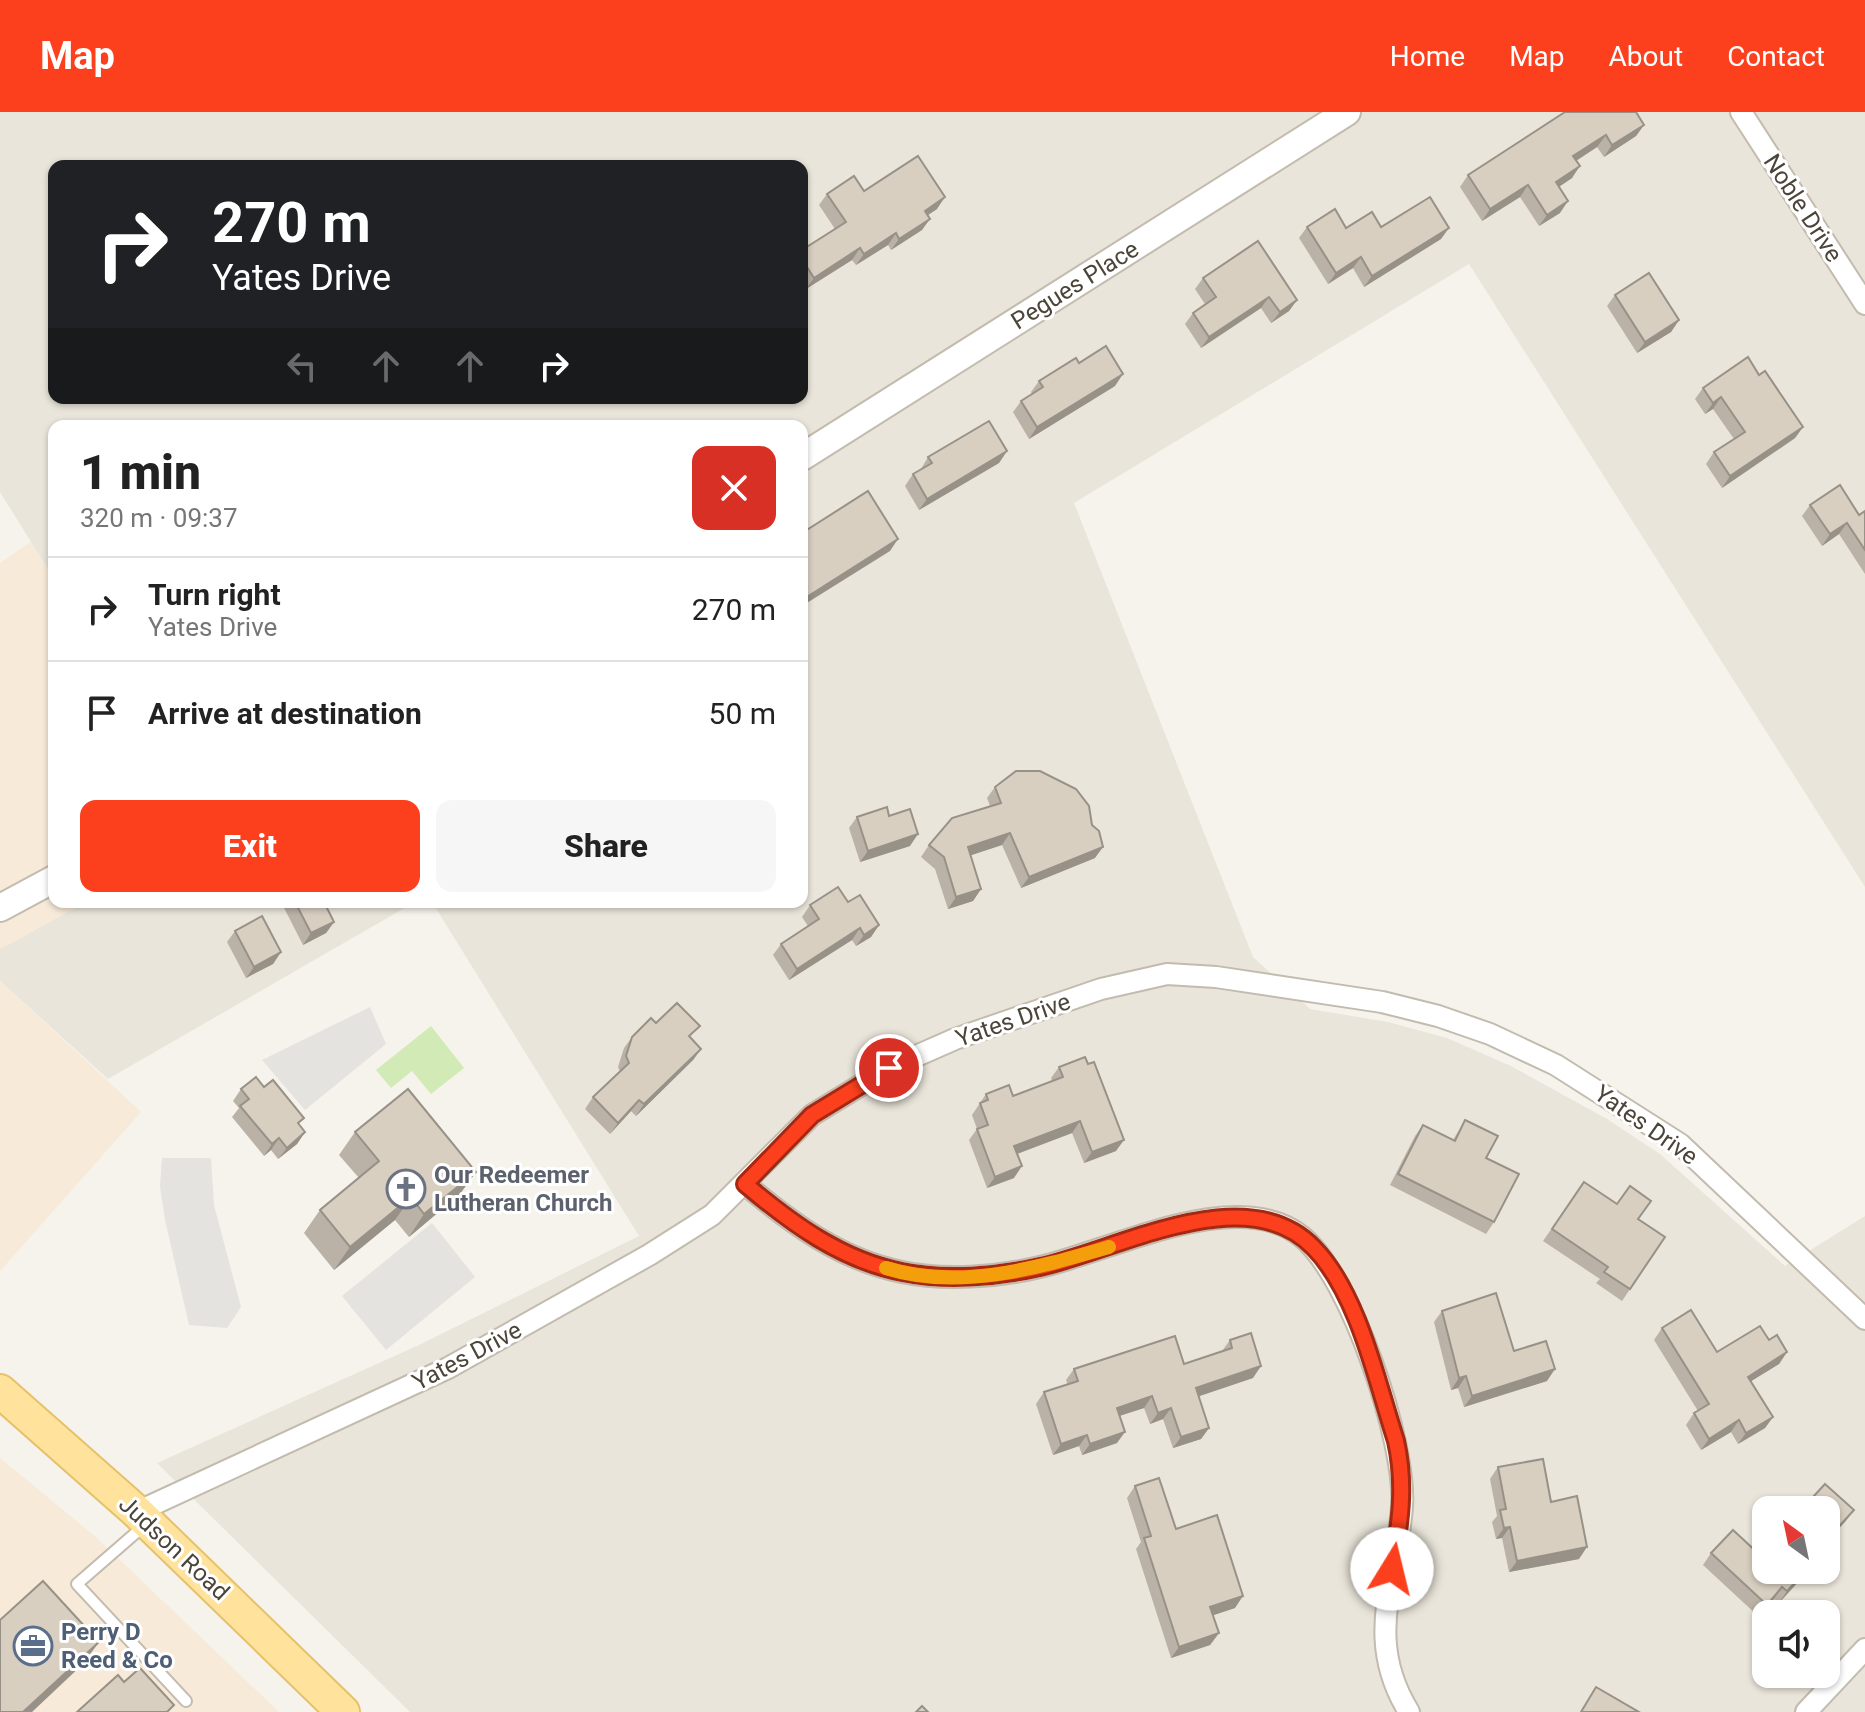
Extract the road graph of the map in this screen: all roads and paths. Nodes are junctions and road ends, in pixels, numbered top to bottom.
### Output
1 (1347, 112) edge
2 (1741, 112) edge
3 (1865, 304) edge
4 (808, 453) edge
5 (48, 882) edge
6 (0, 908) edge
7 (745, 1184) junction
8 (1865, 1319) edge
9 (0, 1391) edge
10 (142, 1517) junction
11 (1865, 1649) edge
12 (186, 1701) dead end
13 (343, 1712) edge
14 (1409, 1712) edge
15 (1806, 1712) edge

1 - 4 street, Pegues Place
2 - 3 street, Noble Drive
5 - 6 street
7 - 8 street, Yates Drive
7 - 10 street, Yates Drive
7 - 14 street
9 - 10 main road, Judson Road
10 - 12 lane
10 - 13 main road, Judson Road
11 - 15 street

